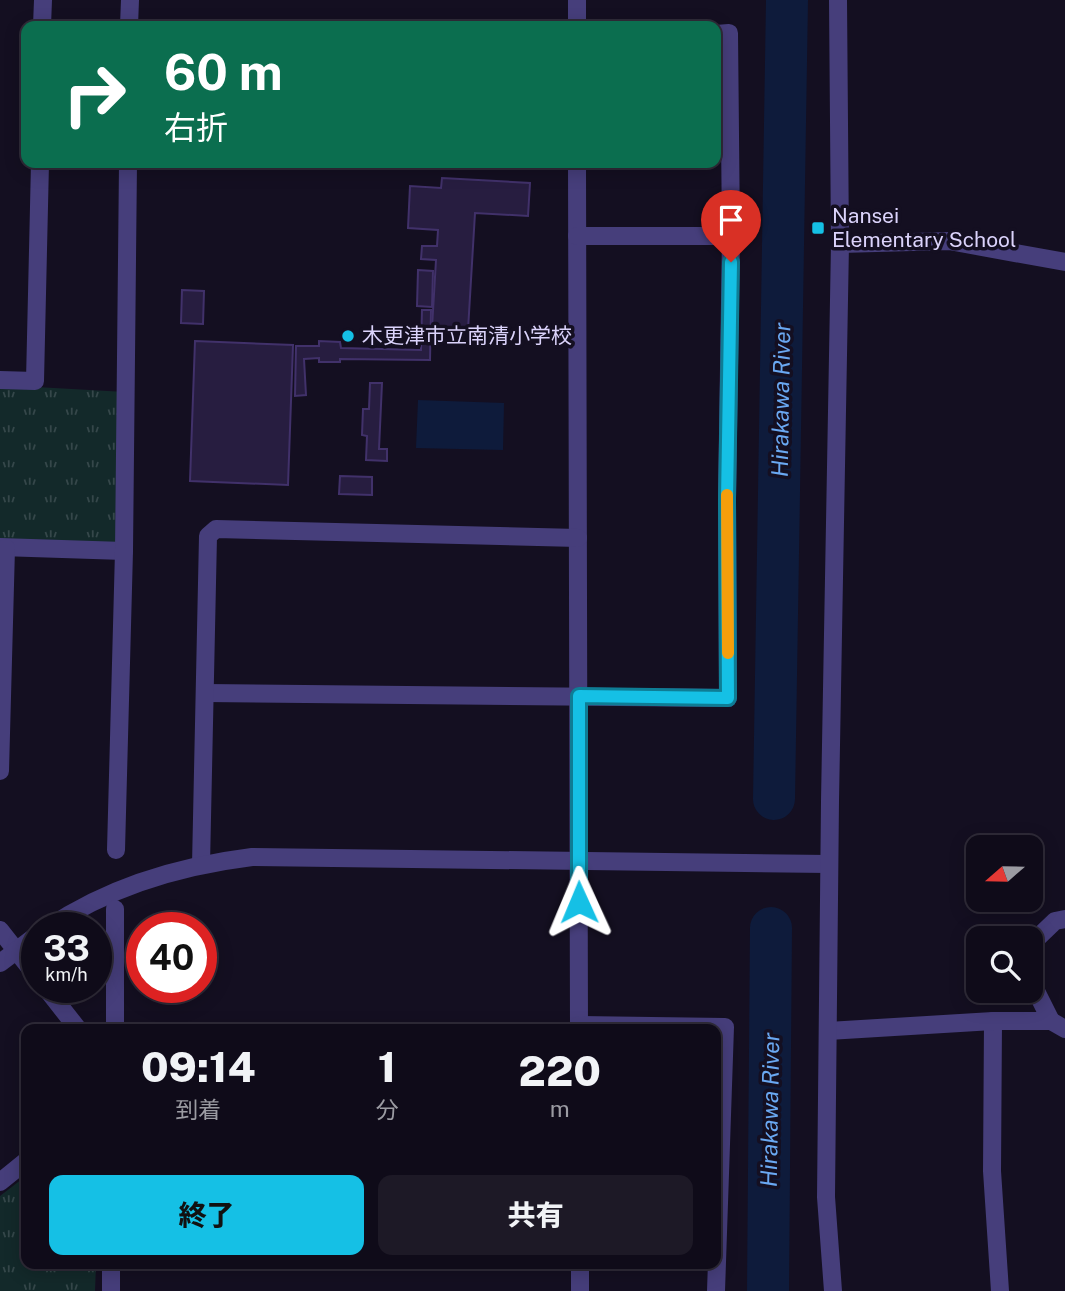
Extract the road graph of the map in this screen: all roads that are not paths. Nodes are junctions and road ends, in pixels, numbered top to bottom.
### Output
1 (43, 0) edge
2 (130, 0) edge
3 (577, 0) edge
4 (838, 0) edge
5 (42, 21) edge
6 (129, 21) edge
7 (577, 21) edge
8 (721, 34) edge
9 (40, 168) edge
10 (128, 168) edge
11 (577, 168) edge
12 (578, 236) junction
13 (731, 236) junction
14 (840, 244) junction
15 (1065, 262) edge
16 (0, 380) edge
17 (578, 538) junction
18 (3, 547) edge
19 (124, 551) junction
20 (205, 693) junction
21 (579, 696) junction
22 (0, 771) edge
23 (116, 850) dead end
24 (579, 863) junction
25 (829, 864) junction
26 (201, 865) junction
27 (116, 909) dead end
28 (73, 912) edge
29 (1065, 919) edge
30 (0, 930) edge
31 (1043, 932) edge
32 (21, 947) edge
33 (16, 951) junction
34 (21, 957) edge
35 (0, 963) edge
36 (1043, 1001) edge
37 (58, 1003) edge
38 (993, 1021) junction
39 (74, 1024) edge
40 (115, 1024) edge
41 (579, 1024) edge
42 (1058, 1025) edge
43 (721, 1027) edge
44 (828, 1031) junction
45 (721, 1144) edge
46 (21, 1165) edge
47 (0, 1182) edge
48 (111, 1269) edge
49 (580, 1269) edge
50 (717, 1269) edge
51 (111, 1291) edge
52 (580, 1291) edge
53 (716, 1291) edge
54 (834, 1291) edge
55 (1000, 1291) edge

1 - 5 street
2 - 6 street
3 - 7 street
4 - 14 street
8 - 13 street
9 - 16 street
10 - 19 street
11 - 12 street
12 - 13 street
12 - 17 street
13 - 21 street
14 - 15 street
14 - 25 street
17 - 20 street
17 - 21 street
18 - 19 street
18 - 22 street
19 - 23 street
20 - 21 street
20 - 26 street
21 - 24 street
24 - 25 street
24 - 26 street
24 - 41 street
25 - 44 street
26 - 28 street
27 - 40 street
29 - 31 street
30 - 33 street
32 - 33 street
33 - 34 street
33 - 35 street
36 - 42 street
37 - 39 street
38 - 42 street
38 - 44 street
38 - 55 street
43 - 45 street
44 - 54 street
46 - 47 street
48 - 51 street
49 - 52 street
50 - 53 street

